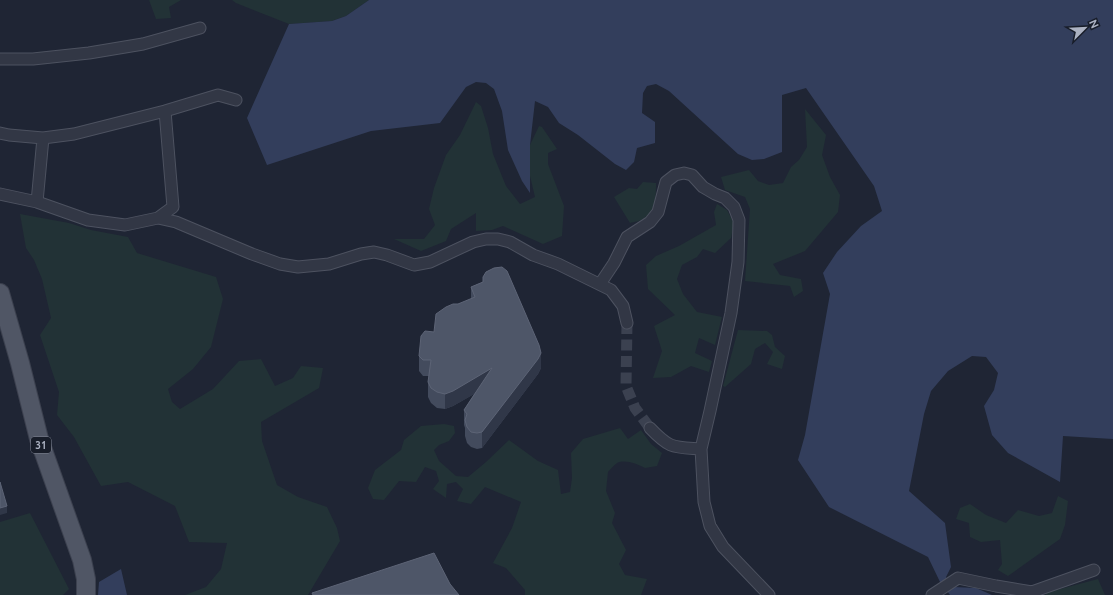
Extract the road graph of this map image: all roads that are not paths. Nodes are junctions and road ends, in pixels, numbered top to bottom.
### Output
1 (200, 28) dead end
2 (0, 59) edge
3 (236, 100) dead end
4 (165, 111) junction
5 (0, 133) edge
6 (43, 138) junction
7 (0, 194) edge
8 (37, 202) junction
9 (158, 218) junction
10 (600, 284) junction
11 (0, 293) edge
12 (627, 323) tunnel mouth
13 (650, 428) tunnel mouth
14 (701, 449) junction
15 (1094, 570) dead end
16 (935, 593) edge
17 (86, 595) edge
18 (769, 595) edge

1 - 2 street
3 - 4 street
4 - 6 street
4 - 9 street
5 - 6 street
6 - 8 street
7 - 8 street
8 - 9 street
9 - 10 street
10 - 12 street
10 - 14 street
11 - 17 main road, 31
13 - 14 street
14 - 18 street
15 - 16 street

